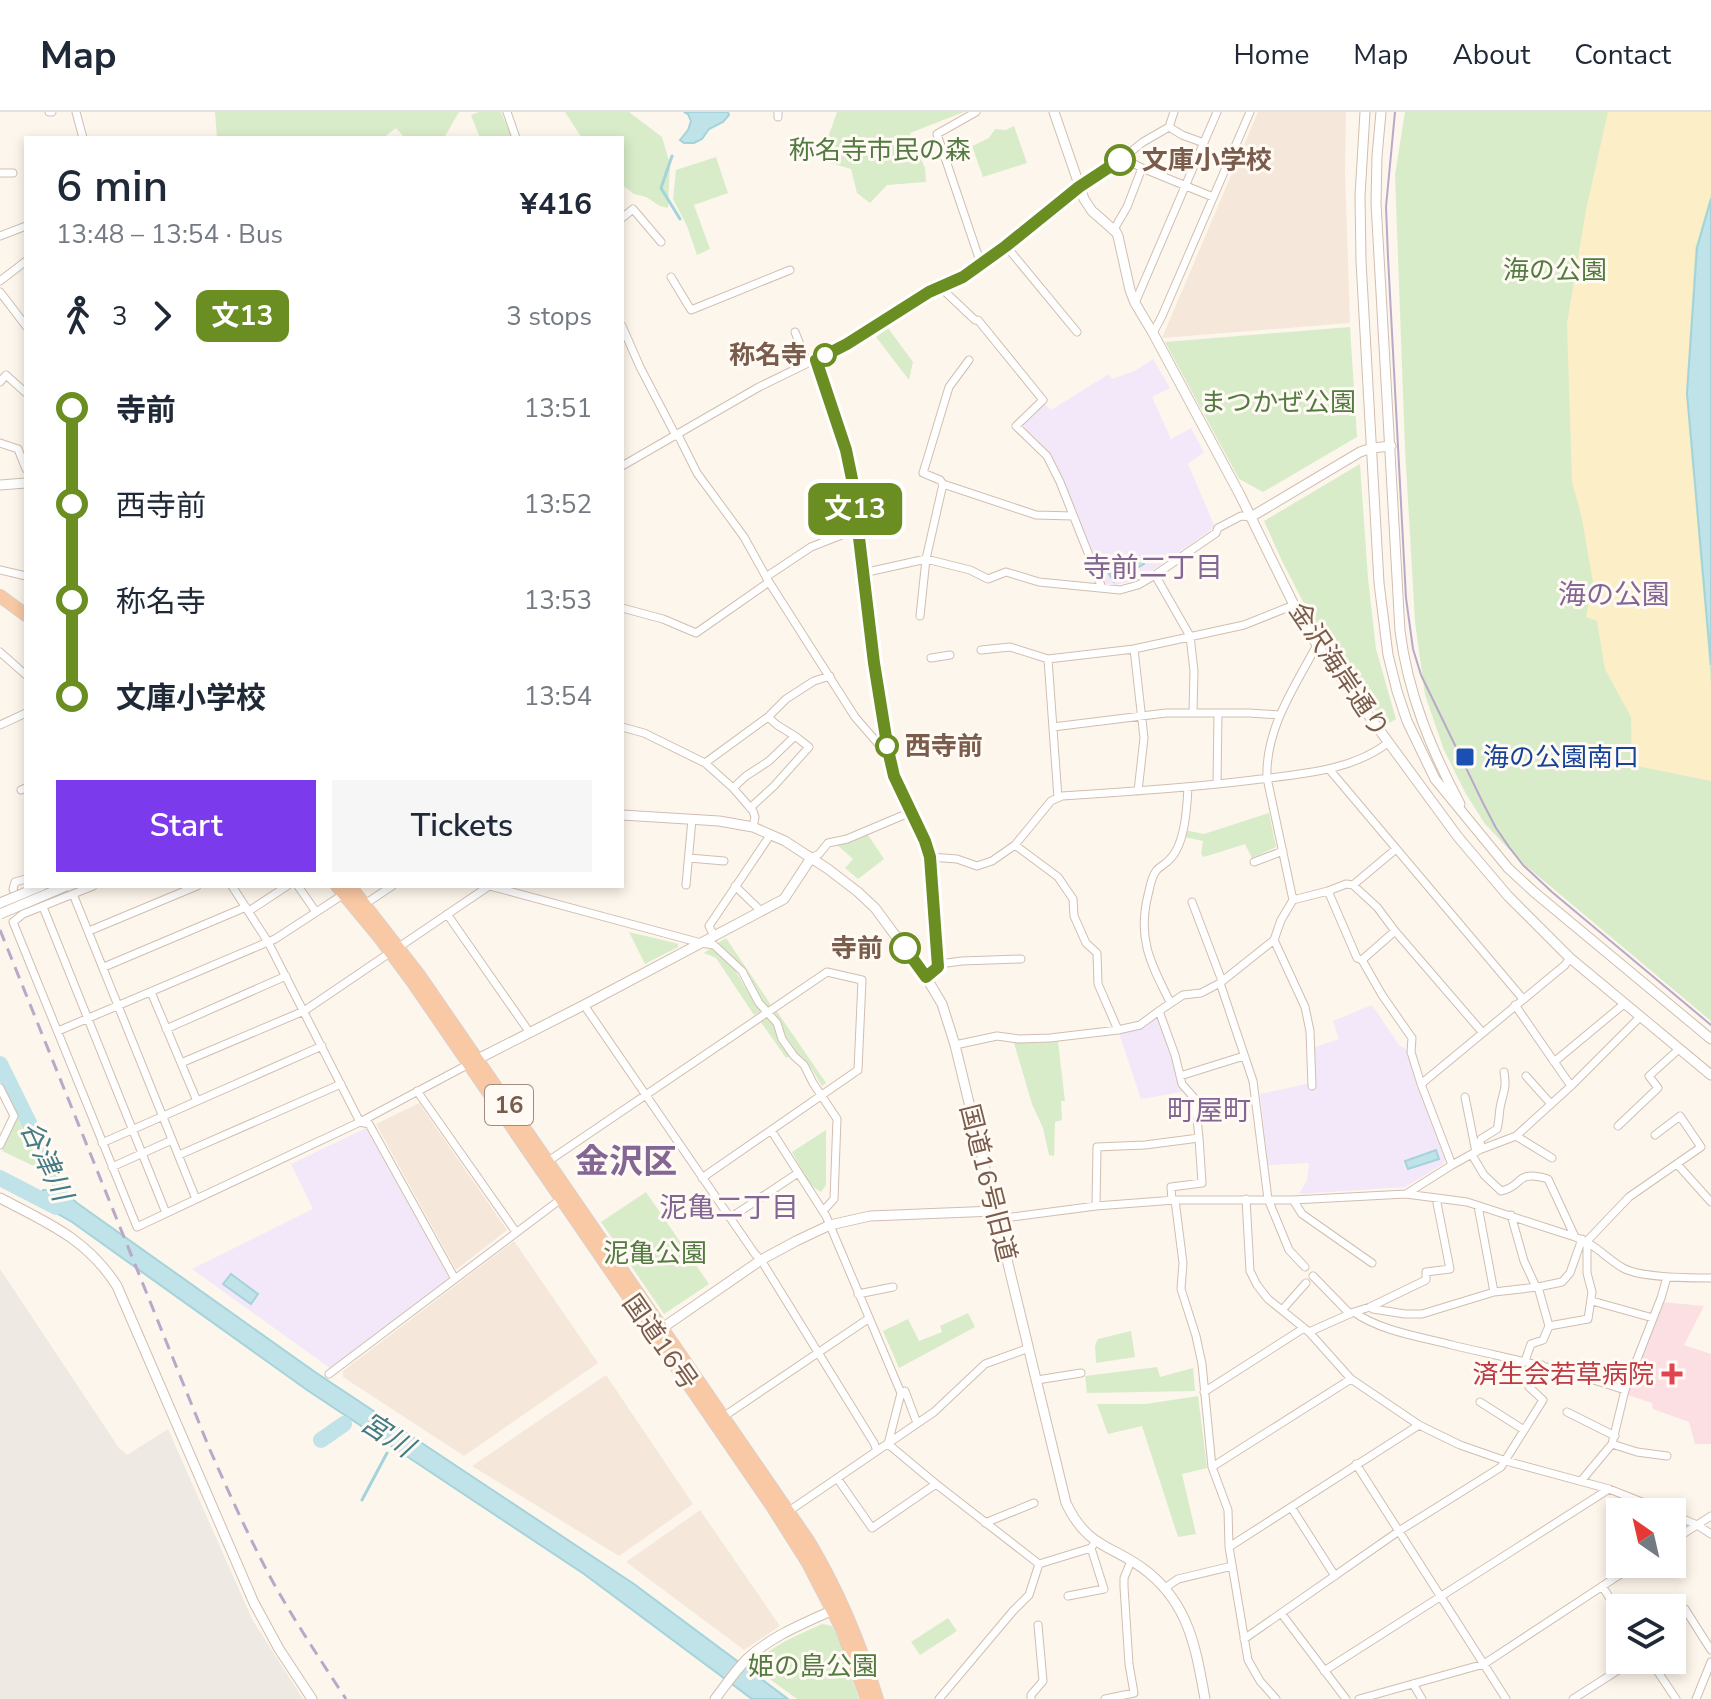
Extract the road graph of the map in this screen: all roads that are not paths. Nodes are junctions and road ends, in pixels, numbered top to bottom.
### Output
1 (76, 112) edge
2 (507, 112) edge
3 (976, 112) edge
4 (1054, 112) edge
5 (1166, 112) edge
6 (1217, 112) edge
7 (1250, 112) edge
8 (1365, 112) edge
9 (1381, 112) edge
10 (1171, 120) edge
11 (82, 136) edge
12 (515, 136) edge
13 (1204, 143) junction
14 (1123, 158) junction
15 (1142, 168) junction
16 (0, 173) edge
17 (13, 173) dead end
18 (1185, 185) junction
19 (1079, 187) junction
20 (1213, 197) junction
21 (624, 216) edge
22 (24, 227) edge
23 (1113, 231) junction
24 (0, 236) edge
25 (661, 242) dead end
26 (1006, 246) junction
27 (24, 263) edge
28 (981, 264) junction
29 (790, 270) dead end
30 (671, 277) dead end
31 (0, 281) edge
32 (940, 287) junction
33 (0, 292) edge
34 (1135, 303) junction
35 (24, 323) edge
36 (795, 332) dead end
37 (1077, 332) dead end
38 (1153, 333) junction
39 (626, 345) edge
40 (816, 360) junction
41 (969, 360) dead end
42 (807, 362) junction
43 (0, 382) edge
44 (24, 391) edge
45 (677, 436) junction
46 (0, 443) edge
47 (1391, 446) junction
48 (1372, 448) junction
49 (24, 464) edge
50 (624, 465) edge
51 (24, 483) edge
52 (943, 484) junction
53 (0, 485) edge
54 (1073, 516) junction
55 (1251, 517) junction
56 (857, 529) junction
57 (926, 559) junction
58 (0, 570) edge
59 (863, 573) junction
60 (1155, 575) junction
61 (24, 576) edge
62 (767, 580) junction
63 (1102, 588) junction
64 (0, 596) edge
65 (1294, 605) junction
66 (625, 609) edge
67 (24, 614) edge
68 (920, 616) dead end
69 (1190, 636) junction
70 (1317, 645) junction
71 (1134, 649) junction
72 (981, 650) dead end
73 (0, 652) edge
74 (950, 655) dead end
75 (931, 658) dead end
76 (1048, 659) junction
77 (24, 673) edge
78 (830, 676) junction
79 (1193, 712) junction
80 (1218, 713) junction
81 (24, 714) edge
82 (1280, 715) junction
83 (1141, 716) junction
84 (768, 717) junction
85 (0, 725) edge
86 (1053, 727) junction
87 (624, 728) edge
88 (795, 736) junction
89 (1388, 743) junction
90 (888, 750) junction
91 (705, 763) junction
92 (1329, 769) junction
93 (1267, 778) junction
94 (1217, 784) junction
95 (1188, 787) junction
96 (733, 788) junction
97 (1138, 791) junction
98 (1058, 798) junction
99 (750, 808) junction
100 (911, 812) junction
101 (624, 815) edge
102 (692, 819) junction
103 (1471, 824) junction
104 (753, 827) junction
105 (771, 834) junction
106 (1015, 845) junction
107 (1396, 849) junction
108 (1283, 851) junction
109 (930, 857) junction
110 (689, 858) junction
111 (811, 858) junction
112 (724, 861) dead end
113 (1254, 862) dead end
114 (24, 880) edge
115 (686, 885) dead end
116 (1353, 885) junction
117 (735, 886) junction
118 (36, 888) edge
119 (61, 888) edge
120 (88, 888) edge
121 (192, 888) edge
122 (234, 888) edge
123 (284, 888) edge
124 (299, 888) edge
125 (389, 888) edge
126 (486, 888) edge
127 (496, 888) edge
128 (343, 889) edge
129 (1328, 891) junction
130 (73, 894) junction
131 (1293, 900) junction
132 (1192, 902) dead end
133 (0, 903) edge
134 (365, 904) junction
135 (43, 907) junction
136 (248, 909) junction
137 (761, 911) junction
138 (316, 912) junction
139 (0, 914) edge
140 (23, 914) junction
141 (447, 914) junction
142 (89, 931) junction
143 (1395, 931) junction
144 (714, 936) junction
145 (1274, 940) junction
146 (268, 942) junction
147 (701, 943) junction
148 (395, 950) junction
149 (1570, 958) junction
150 (1021, 959) dead end
151 (1362, 960) junction
152 (939, 964) junction
153 (104, 967) junction
154 (286, 976) junction
155 (926, 977) junction
156 (1221, 982) junction
157 (151, 992) junction
158 (1523, 999) junction
159 (1170, 1002) junction
160 (1624, 1004) junction
161 (584, 1005) junction
162 (1515, 1005) junction
163 (120, 1006) junction
164 (304, 1011) junction
165 (1159, 1011) junction
166 (767, 1012) junction
167 (1640, 1017) junction
168 (88, 1019) junction
169 (166, 1029) junction
170 (1118, 1030) junction
171 (58, 1031) junction
172 (1482, 1032) junction
173 (530, 1033) junction
174 (1711, 1039) edge
175 (955, 1045) junction
176 (322, 1046) junction
177 (1679, 1049) junction
178 (1244, 1056) junction
179 (473, 1062) junction
180 (1554, 1062) junction
181 (181, 1063) junction
182 (1504, 1072) dead end
183 (1711, 1075) edge
184 (1180, 1076) junction
185 (1526, 1076) dead end
186 (341, 1084) junction
187 (1421, 1084) junction
188 (1312, 1086) dead end
189 (1571, 1086) junction
190 (0, 1088) edge
191 (417, 1091) junction
192 (822, 1095) junction
193 (646, 1096) junction
194 (1465, 1097) dead end
195 (197, 1101) junction
196 (1551, 1104) junction
197 (163, 1116) junction
198 (360, 1122) junction
199 (1618, 1126) dead end
200 (133, 1130) junction
201 (771, 1130) junction
202 (1655, 1135) dead end
203 (1516, 1136) junction
204 (1199, 1138) junction
205 (172, 1140) junction
206 (102, 1143) junction
207 (0, 1145) edge
208 (1476, 1152) junction
209 (142, 1154) junction
210 (179, 1155) junction
211 (1552, 1158) dead end
212 (547, 1162) junction
213 (1677, 1164) junction
214 (1452, 1165) junction
215 (112, 1167) junction
216 (798, 1173) junction
217 (702, 1178) junction
218 (1406, 1194) junction
219 (0, 1198) edge
220 (1436, 1198) junction
221 (196, 1199) junction
222 (561, 1199) junction
223 (1246, 1199) junction
224 (1268, 1199) junction
225 (1174, 1200) junction
226 (1293, 1200) junction
227 (1711, 1202) edge
228 (1096, 1206) junction
229 (1478, 1206) junction
230 (823, 1211) junction
231 (166, 1213) junction
232 (996, 1215) junction
233 (1511, 1215) junction
234 (730, 1218) junction
235 (830, 1225) junction
236 (516, 1232) junction
237 (1581, 1239) junction
238 (761, 1260) junction
239 (1372, 1263) dead end
240 (1305, 1267) dead end
241 (1313, 1276) dead end
242 (1667, 1277) junction
243 (1711, 1278) edge
244 (455, 1279) junction
245 (1306, 1283) dead end
246 (893, 1287) dead end
247 (1537, 1287) junction
248 (1494, 1292) junction
249 (858, 1294) junction
250 (1592, 1301) junction
251 (1370, 1307) junction
252 (1282, 1310) junction
253 (1352, 1313) junction
254 (1653, 1318) junction
255 (868, 1319) junction
256 (1549, 1326) junction
257 (1306, 1330) junction
258 (658, 1331) junction
259 (1029, 1348) junction
260 (817, 1352) junction
261 (1525, 1361) junction
262 (1542, 1365) junction
263 (1081, 1373) dead end
264 (329, 1374) dead end
265 (1351, 1379) junction
266 (1037, 1380) junction
267 (1625, 1390) junction
268 (905, 1391) dead end
269 (1204, 1392) junction
270 (1480, 1402) dead end
271 (1567, 1412) dead end
272 (723, 1417) junction
273 (917, 1423) junction
274 (1419, 1425) junction
275 (1524, 1430) junction
276 (1614, 1440) junction
277 (888, 1444) junction
278 (877, 1451) junction
279 (1667, 1456) dead end
280 (1506, 1461) junction
281 (1356, 1464) junction
282 (1212, 1467) junction
283 (837, 1478) junction
284 (1581, 1481) junction
285 (936, 1484) junction
286 (1609, 1489) junction
287 (1632, 1498) edge
288 (1034, 1503) dead end
289 (1291, 1507) junction
290 (789, 1511) junction
291 (1711, 1516) edge
292 (1686, 1520) edge
293 (985, 1523) junction
294 (1697, 1525) junction
295 (1399, 1531) junction
296 (1686, 1532) edge
297 (1711, 1534) edge
298 (1093, 1545) junction
299 (1229, 1547) junction
300 (1131, 1561) junction
301 (1039, 1564) junction
302 (1232, 1566) junction
303 (1335, 1576) junction
304 (1614, 1578) edge
305 (1602, 1586) junction
306 (1165, 1588) junction
307 (1607, 1594) edge
308 (1068, 1596) dead end
309 (1440, 1597) junction
310 (838, 1608) junction
311 (1686, 1611) edge
312 (1281, 1613) junction
313 (1038, 1625) dead end
314 (1244, 1639) junction
315 (1711, 1650) edge
316 (1484, 1664) junction
317 (1711, 1664) edge
318 (1324, 1671) junction
319 (1612, 1674) edge
320 (1659, 1674) edge
321 (1413, 1684) junction
322 (312, 1699) edge
323 (715, 1699) edge
324 (867, 1699) edge
325 (877, 1699) edge
326 (939, 1699) edge
327 (1031, 1699) edge
328 (1105, 1699) edge
329 (1205, 1699) edge
330 (1276, 1699) edge
331 (1346, 1699) edge
332 (1359, 1699) edge
333 (1422, 1699) edge
334 (1506, 1699) edge
335 (1573, 1699) edge
336 (1676, 1699) edge
337 (1696, 1699) edge

1 - 11 street
2 - 12 street
3 - 28 street
4 - 19 street, 金沢海岸通り
5 - 10 street
6 - 13 street
7 - 20 street
8 - 48 street
9 - 47 street
10 - 13 street
10 - 14 street
13 - 18 street
14 - 15 street
14 - 19 street
15 - 18 street
15 - 23 street
16 - 17 street
18 - 20 street
18 - 34 street
19 - 23 street, 金沢海岸通り
19 - 26 street
20 - 38 street
21 - 25 street
22 - 24 street
23 - 34 street, 金沢海岸通り
26 - 28 street
26 - 37 street
27 - 31 street
28 - 32 street
29 - 30 street
32 - 40 street
32 - 54 street
33 - 35 street
34 - 38 street, 金沢海岸通り
36 - 42 street
38 - 55 street, 金沢海岸通り
39 - 45 street
40 - 42 street
40 - 56 street
41 - 52 street
42 - 45 street
43 - 44 street
45 - 50 street
45 - 62 street
46 - 49 street
47 - 48 street
47 - 103 street
48 - 55 street
48 - 103 street
51 - 53 street
52 - 54 street
52 - 57 street
54 - 63 street
55 - 60 street
55 - 65 street, 金沢海岸通り
56 - 59 street
56 - 62 street
57 - 59 street
57 - 63 street
57 - 68 street
58 - 61 street
59 - 90 street
60 - 63 street
60 - 69 street
62 - 66 street
62 - 78 street
64 - 67 highway
65 - 69 street
65 - 70 street, 金沢海岸通り
69 - 71 street
69 - 79 street
70 - 82 street
70 - 89 street, 金沢海岸通り
71 - 76 street
71 - 83 street
72 - 76 street
73 - 77 street
74 - 75 street
76 - 86 street
78 - 84 street
78 - 90 street
79 - 80 street
79 - 83 street
80 - 82 street
80 - 94 street
81 - 85 street
82 - 93 street
83 - 86 street
83 - 97 street
84 - 88 street
84 - 91 street
86 - 98 street
87 - 91 street
88 - 96 street
88 - 99 street
89 - 92 street
89 - 149 street, 金沢海岸通り
90 - 100 street
91 - 96 street
92 - 93 street
92 - 107 street
93 - 94 street
93 - 108 street
94 - 95 street
95 - 97 street
95 - 159 street
96 - 99 street
97 - 98 street
98 - 106 street
99 - 104 street
100 - 109 street
100 - 111 street
101 - 102 street, 国道16号旧道
102 - 104 street, 国道16号旧道
102 - 110 street
103 - 174 street
104 - 105 street, 国道16号旧道
105 - 111 street, 国道16号旧道
105 - 117 street
106 - 109 street
106 - 170 street
107 - 116 street
107 - 158 street
108 - 113 street
108 - 131 street
109 - 152 street
110 - 112 street
110 - 115 street
111 - 137 street
111 - 155 street, 国道16号旧道
114 - 140 street
116 - 129 street
116 - 143 street
117 - 137 street
117 - 144 street
118 - 133 street, bridge
119 - 139 street, bridge
120 - 130 street
121 - 142 street
122 - 136 street
123 - 136 street
124 - 138 street
125 - 134 street
126 - 141 street
127 - 147 street
128 - 134 highway, 国道16号 / 16
128 - 138 street
128 - 148 highway, 国道16号 / 16
129 - 131 street
129 - 151 street
130 - 135 street
130 - 142 street
131 - 145 street
132 - 156 street
134 - 148 highway, 国道16号 / 16
135 - 140 street
135 - 168 street
136 - 146 street
136 - 153 street
137 - 144 street
138 - 146 street
140 - 171 street
141 - 148 street
141 - 173 street
142 - 153 street
143 - 151 street
143 - 172 street
144 - 147 street
145 - 156 street
145 - 188 street
146 - 154 street
146 - 157 street
147 - 161 street
147 - 166 street
148 - 164 street
148 - 179 highway, 国道16号 / 16
149 - 158 street
149 - 160 street, 金沢海岸通り
150 - 152 street
151 - 187 street
152 - 155 street
153 - 163 street
154 - 164 street
154 - 169 street
155 - 175 street, 国道16号旧道
156 - 159 street
156 - 178 street
157 - 163 street
157 - 169 street
158 - 162 street
159 - 165 street
160 - 167 street, 金沢海岸通り
160 - 180 street
161 - 173 street
161 - 193 street
162 - 172 street
162 - 180 street
163 - 168 street
163 - 197 street
164 - 176 street
164 - 181 street
165 - 170 street
165 - 184 street
166 - 192 street
166 - 192 street
166 - 193 street
167 - 177 street, 金沢海岸通り
167 - 189 street
168 - 171 street
168 - 200 street
169 - 181 street
170 - 175 street
171 - 206 street
172 - 187 street
173 - 179 street
175 - 232 street, 国道16号旧道
176 - 186 street
176 - 195 street
177 - 183 street, 金沢海岸通り
177 - 199 street
178 - 184 street
178 - 224 street
179 - 191 street
179 - 212 highway, 国道16号 / 16
179 - 222 highway, 国道16号 / 16
180 - 189 street
181 - 195 street
182 - 208 street
184 - 204 street
185 - 196 street
186 - 198 street
186 - 210 street
187 - 214 street
189 - 196 street
190 - 207 street
191 - 198 street
191 - 236 street
192 - 201 street
192 - 230 street
193 - 212 street
193 - 217 street
194 - 208 street
195 - 197 street
196 - 203 street
197 - 200 street
197 - 205 street
198 - 221 street
198 - 244 street
200 - 206 street
200 - 209 street
201 - 216 street
201 - 217 street
202 - 213 street
203 - 208 street
203 - 211 street
204 - 225 street
204 - 228 street
205 - 209 street
205 - 210 street
206 - 215 street
208 - 214 street
208 - 237 street
209 - 215 street
209 - 231 street
210 - 221 street
212 - 258 highway, 国道16号 / 16
213 - 227 street
213 - 237 street
214 - 218 street
215 - 231 street
216 - 230 street
216 - 234 street
217 - 234 street
218 - 220 street
218 - 226 street
219 - 322 street
220 - 229 street
220 - 251 street
221 - 231 street
222 - 236 street
222 - 258 highway, 国道16号 / 16
223 - 224 street
223 - 225 street
223 - 252 street
224 - 226 street
224 - 240 street
225 - 228 street
225 - 269 street
226 - 239 street
228 - 232 street
229 - 233 street
229 - 248 street
230 - 235 street
232 - 235 street
232 - 259 street, 国道16号旧道
233 - 237 street
233 - 247 street
234 - 238 street
235 - 238 street
235 - 249 street
236 - 244 street
237 - 242 street
237 - 247 street
237 - 250 street
238 - 258 street
238 - 260 street
241 - 253 street
242 - 243 street
242 - 254 street
244 - 264 street
245 - 252 street
246 - 249 street
247 - 248 street
247 - 256 street
248 - 251 street
249 - 255 street
250 - 254 street
250 - 256 street
251 - 253 street
252 - 257 street
253 - 257 street
253 - 261 street
254 - 267 street
255 - 260 street
255 - 277 street
256 - 261 street
257 - 265 street
257 - 269 street
258 - 272 highway, 国道16号 / 16
258 - 310 highway, 国道16号 / 16
259 - 266 street, 国道16号旧道
259 - 273 street
260 - 272 street
260 - 278 street
261 - 262 street
262 - 267 street
262 - 275 street
263 - 266 street
265 - 274 street
265 - 282 street
266 - 298 street, 国道16号旧道
267 - 276 street
268 - 273 street
269 - 282 street
270 - 275 street
271 - 276 street
272 - 290 highway, 国道16号 / 16
273 - 277 street
274 - 280 street
274 - 281 street
275 - 280 street
276 - 279 street
276 - 284 street
277 - 278 street
277 - 285 street
278 - 283 street
280 - 284 street
280 - 295 street
281 - 289 street
281 - 295 street
282 - 299 street
283 - 285 street
283 - 290 street
284 - 286 street
285 - 293 street
286 - 287 street
286 - 309 street
288 - 293 street
289 - 299 street
289 - 303 street
290 - 310 highway, 国道16号 / 16
291 - 294 street
292 - 294 street
293 - 301 street
294 - 296 street
294 - 297 street
295 - 303 street
295 - 309 street
298 - 300 street, 国道16号旧道
298 - 301 street
298 - 308 street
299 - 302 street
300 - 306 street, 国道16号旧道
300 - 328 street
301 - 326 street
302 - 306 street
302 - 314 street
303 - 312 street
304 - 305 street
305 - 307 street
305 - 316 street
306 - 329 street, 国道16号旧道
309 - 316 street
309 - 318 street
310 - 323 street
310 - 324 highway, 国道16号 / 16
310 - 325 highway, 国道16号 / 16
311 - 315 street
312 - 314 street
312 - 318 street
313 - 327 street
314 - 330 street
316 - 321 street
316 - 334 street
317 - 337 street
318 - 331 street
319 - 335 street
320 - 336 street
321 - 332 street
321 - 333 street

